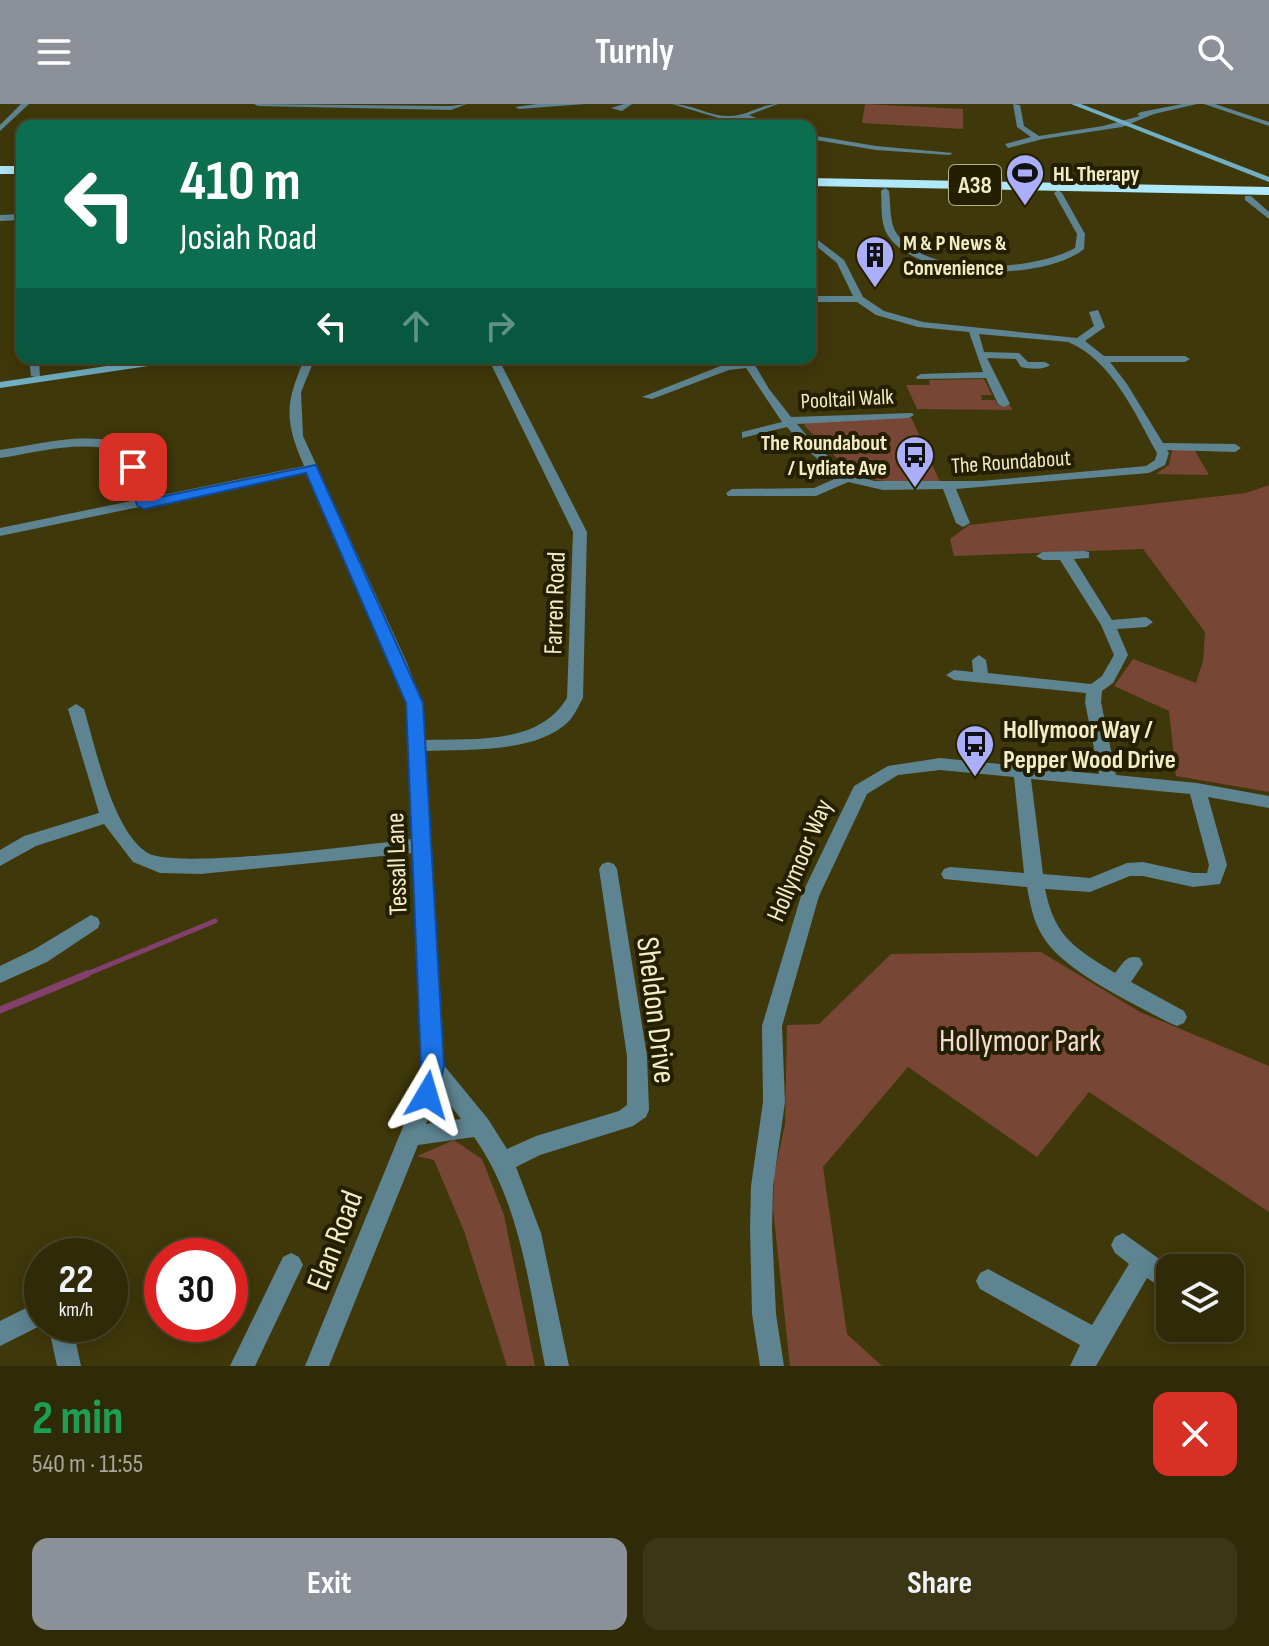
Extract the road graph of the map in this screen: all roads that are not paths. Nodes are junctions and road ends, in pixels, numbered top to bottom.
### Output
1 (25, 104) edge
2 (258, 104) edge
3 (295, 104) edge
4 (463, 104) edge
5 (581, 104) edge
6 (628, 104) edge
7 (676, 104) edge
8 (774, 104) edge
9 (1075, 104) edge
10 (1084, 104) edge
11 (1091, 104) edge
12 (1193, 104) edge
13 (1208, 104) edge
14 (1016, 105) edge
15 (404, 106) edge
16 (524, 106) edge
17 (615, 108) dead end
18 (742, 115) junction
19 (730, 119) junction
20 (727, 120) edge
21 (756, 120) edge
22 (1122, 120) junction
23 (1267, 123) edge
24 (0, 129) edge
25 (1036, 137) junction
26 (816, 138) edge
27 (1008, 146) dead end
28 (949, 153) dead end
29 (1268, 176) edge
30 (816, 182) edge
31 (1169, 188) junction
32 (1187, 189) junction
33 (816, 190) edge
34 (885, 191) junction
35 (1269, 191) edge
36 (1143, 192) junction
37 (1058, 193) junction
38 (1248, 198) junction
39 (7, 205) dead end
40 (1267, 206) edge
41 (0, 216) edge
42 (816, 242) edge
43 (816, 299) edge
44 (859, 299) junction
45 (1081, 318) dead end
46 (973, 330) junction
47 (1079, 341) junction
48 (980, 355) junction
49 (1104, 359) junction
50 (1185, 359) dead end
51 (35, 364) edge
52 (145, 364) edge
53 (307, 364) edge
54 (496, 364) edge
55 (737, 364) edge
56 (749, 364) edge
57 (1045, 365) dead end
58 (989, 375) junction
59 (36, 376) junction
60 (921, 377) dead end
61 (0, 385) edge
62 (983, 398) dead end
63 (670, 401) dead end
64 (908, 415) dead end
65 (789, 422) junction
66 (754, 435) dead end
67 (1159, 446) junction
68 (1235, 448) dead end
69 (0, 454) edge
70 (311, 468) junction
71 (847, 478) junction
72 (948, 486) junction
73 (742, 497) dead end
74 (144, 505) junction
75 (963, 523) dead end
76 (0, 532) edge
77 (1084, 555) dead end
78 (1043, 556) dead end
79 (1065, 556) junction
80 (1146, 622) dead end
81 (1108, 625) junction
82 (954, 675) dead end
83 (1094, 689) junction
84 (76, 709) dead end
85 (419, 746) junction
86 (1022, 772) junction
87 (1109, 780) junction
88 (1197, 789) junction
89 (1269, 802) edge
90 (109, 816) junction
91 (423, 845) junction
92 (0, 859) edge
93 (608, 869) dead end
94 (950, 874) dead end
95 (1036, 881) junction
96 (91, 923) dead end
97 (1133, 964) dead end
98 (0, 975) edge
99 (1119, 983) junction
100 (1177, 1017) dead end
101 (432, 1066) junction
102 (480, 1126) junction
103 (410, 1136) junction
104 (503, 1162) junction
105 (1123, 1245) dead end
106 (1144, 1261) junction
107 (291, 1265) dead end
108 (1156, 1270) edge
109 (988, 1281) dead end
110 (24, 1321) edge
111 (0, 1334) edge
112 (1095, 1340) junction
113 (64, 1342) edge
114 (69, 1366) edge
115 (242, 1366) edge
116 (317, 1366) edge
117 (557, 1366) edge
118 (772, 1366) edge
119 (1082, 1366) edge

1 - 24 street
2 - 3 street
3 - 15 street
4 - 15 street
5 - 16 street
6 - 17 street
7 - 19 street
8 - 18 street
9 - 22 street
10 - 22 street
11 - 22 street
12 - 22 street
13 - 23 street
14 - 25 street
18 - 19 street
18 - 21 street
19 - 20 street
22 - 25 street
22 - 29 street
22 - 29 street
25 - 27 street
26 - 28 street
29 - 32 street
30 - 36 highway, A38
31 - 32 highway, A38
31 - 36 highway, A38
31 - 38 highway
32 - 35 highway, A38
33 - 34 highway, A38
34 - 37 highway, A38
34 - 37 street
36 - 37 highway, A38
36 - 38 highway, A38
38 - 40 highway, A38
39 - 41 street
42 - 44 street
43 - 44 street
44 - 46 street
45 - 47 street
46 - 47 street
46 - 48 street
47 - 49 street
48 - 57 street
48 - 58 street
49 - 50 street
49 - 67 street
51 - 59 street
52 - 59 street
53 - 70 street, Tessall Lane
54 - 85 street, Farren Road
55 - 63 street
56 - 65 street
58 - 60 street
58 - 62 street
59 - 61 street
64 - 65 street, Pooltail Walk
65 - 66 street
65 - 71 street
67 - 68 street
67 - 72 street, The Roundabout
69 - 74 street
70 - 74 street
70 - 85 street, Tessall Lane
71 - 72 street, The Roundabout
71 - 73 street
72 - 75 street
74 - 76 street
77 - 79 street
78 - 79 street
79 - 81 street
80 - 81 street
81 - 83 street
82 - 83 street
83 - 87 street
84 - 90 street
85 - 91 street, Tessall Lane
86 - 87 street, Hollymoor Way
86 - 95 street
86 - 118 street, Hollymoor Way
87 - 88 street, Hollymoor Way
88 - 89 street, Hollymoor Way
88 - 95 street
90 - 91 street
90 - 92 street
91 - 101 street, Tessall Lane
93 - 104 street, Sheldon Drive
94 - 95 street
95 - 99 street
96 - 98 street
97 - 99 street
99 - 100 street
101 - 102 street
101 - 103 street, Elan Road
102 - 103 street
102 - 104 street
103 - 116 street, Elan Road
104 - 117 street
105 - 106 street
106 - 108 street
106 - 112 street
107 - 115 street
109 - 112 street
110 - 111 street
112 - 119 street
113 - 114 street

